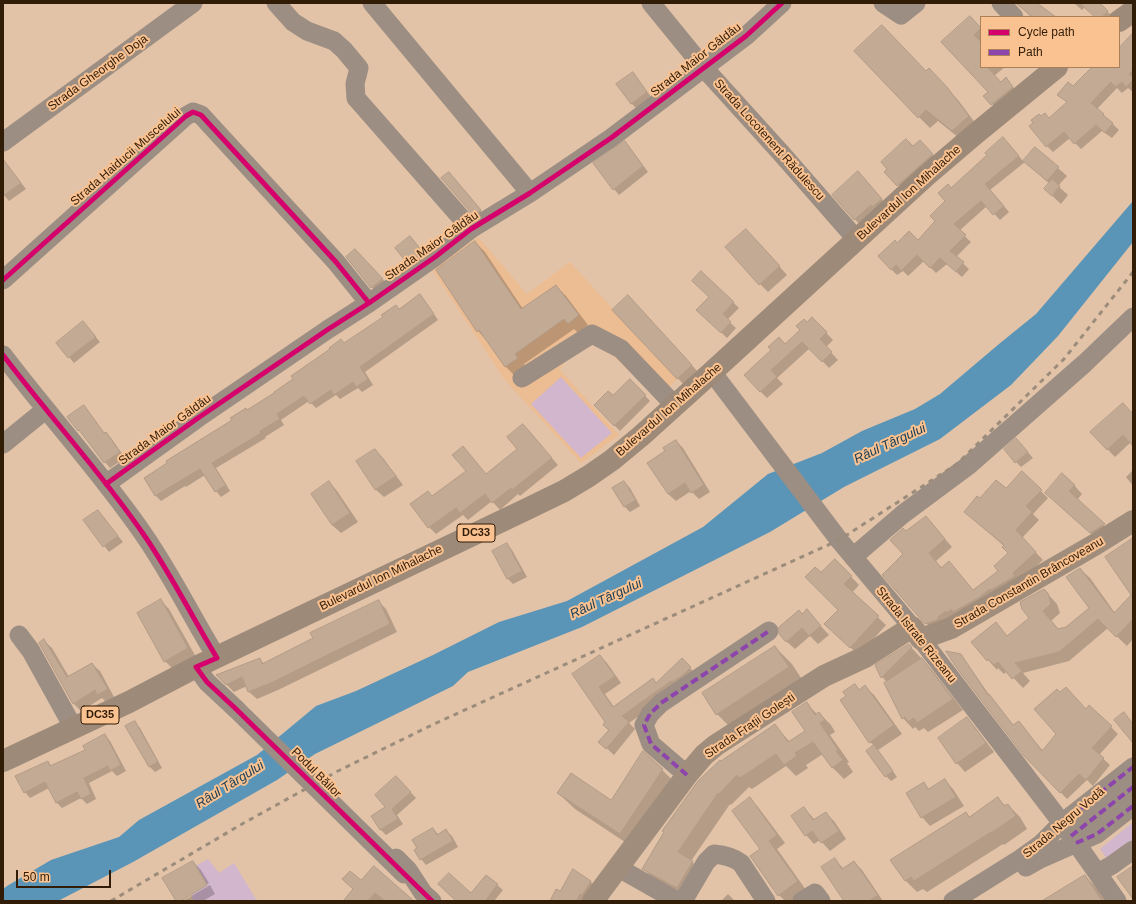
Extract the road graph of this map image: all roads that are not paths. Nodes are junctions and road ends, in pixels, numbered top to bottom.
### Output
1 (193, 3) edge
2 (276, 3) edge
3 (372, 3) edge
4 (651, 3) edge
5 (782, 3) edge
6 (883, 3) edge
7 (916, 3) edge
8 (1001, 3) edge
9 (1133, 11) edge
10 (1013, 16) edge
11 (1120, 20) edge
12 (704, 68) junction
13 (1057, 68) edge
14 (3, 142) edge
15 (530, 192) junction
16 (471, 229) junction
17 (857, 240) junction
18 (3, 280) edge
19 (369, 303) junction
20 (1133, 317) edge
21 (3, 355) edge
22 (712, 372) junction
23 (522, 378) dead end
24 (675, 406) junction
25 (45, 410) junction
26 (3, 444) edge
27 (106, 484) junction
28 (1133, 521) edge
29 (853, 557) junction
30 (769, 631) dead end
31 (917, 633) junction
32 (19, 634) dead end
33 (217, 658) junction
34 (196, 667) junction
35 (73, 727) junction
36 (3, 761) edge
37 (1133, 767) edge
38 (687, 775) junction
39 (1133, 787) edge
40 (331, 792) dead end
41 (1133, 806) edge
42 (1070, 834) junction
43 (1133, 850) edge
44 (617, 867) junction
45 (1098, 873) junction
46 (428, 897) edge
47 (593, 901) edge
48 (677, 901) edge
49 (683, 901) edge
50 (766, 901) edge
51 (802, 901) edge
52 (821, 901) edge
53 (953, 901) edge
54 (975, 901) edge
55 (1117, 901) edge

1 - 14 street, Strada Gheorghe Doja
2 - 16 street
3 - 15 street
4 - 12 street, Strada Locotenent Rădulescu
5 - 12 street, Strada Maior Gâldău
6 - 7 street
8 - 10 street
9 - 11 highway
12 - 15 street, Strada Maior Gâldău
12 - 17 street, Strada Locotenent Rădulescu
13 - 17 highway, Bulevardul Ion Mihalache
15 - 16 street, Strada Maior Gâldău
16 - 19 street, Strada Maior Gâldău
17 - 22 highway, Bulevardul Ion Mihalache
18 - 19 street, Strada Haiducii Muscelului
19 - 27 street, Strada Maior Gâldău
20 - 29 street
21 - 25 street
22 - 24 highway, Bulevardul Ion Mihalache / DC33
22 - 29 street, Strada Istrate Rizeanu
23 - 24 street
24 - 33 highway, Bulevardul Ion Mihalache / DC33
25 - 26 street
25 - 27 street
27 - 33 street
28 - 31 main road, Strada Constantin Brâncoveanu
29 - 31 street, Strada Istrate Rizeanu
30 - 38 street
31 - 38 main road, Strada Frații Golești
31 - 42 street, Strada Istrate Rizeanu
32 - 35 street
33 - 34 highway, Bulevardul Ion Mihalache
34 - 35 highway, DC35
34 - 46 street, Podul Băilor, bridge
35 - 36 highway, DC35
37 - 42 street, Strada Negru Vodă
38 - 44 main road, Strada Frații Golești
39 - 42 street
40 - 46 street
41 - 42 street
42 - 45 street, Strada Istrate Rizeanu
42 - 53 street, Strada Negru Vodă
42 - 54 street, Strada Negru Vodă
43 - 45 street
44 - 47 main road, Strada Frații Golești
44 - 48 street
45 - 55 street, Strada Istrate Rizeanu
49 - 50 street
51 - 52 street

